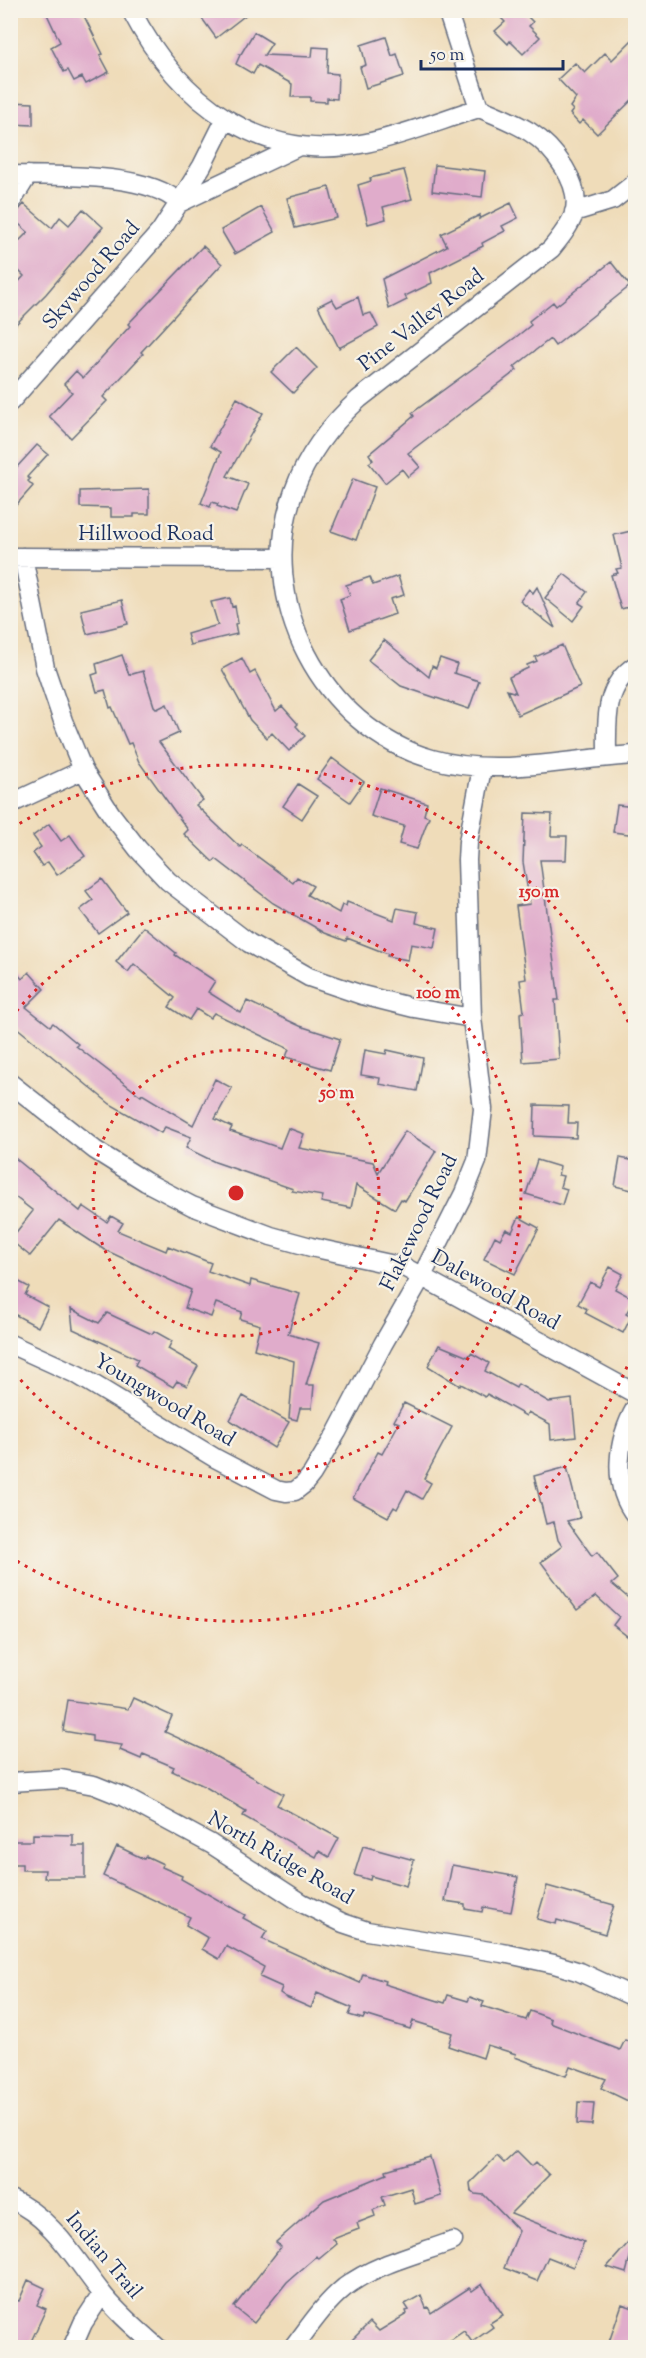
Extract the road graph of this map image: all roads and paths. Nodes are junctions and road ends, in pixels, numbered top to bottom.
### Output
1 (131, 10) edge
2 (447, 10) edge
3 (479, 108) junction
4 (225, 120) junction
5 (299, 146) junction
6 (19, 175) edge
7 (636, 182) edge
8 (179, 203) junction
9 (10, 204) edge
10 (574, 212) junction
11 (10, 402) edge
12 (17, 557) edge
13 (282, 558) junction
14 (636, 665) edge
15 (636, 755) edge
16 (607, 757) junction
17 (482, 768) junction
18 (83, 770) junction
19 (10, 804) edge
20 (472, 1018) junction
21 (10, 1083) edge
22 (423, 1275) junction
23 (10, 1344) edge
24 (636, 1394) edge
25 (636, 1407) edge
26 (295, 1491) joint
27 (636, 1516) edge
28 (10, 1782) edge
29 (636, 1998) edge
30 (10, 2199) edge
31 (453, 2241) dead end
32 (102, 2294) junction
33 (72, 2348) edge
34 (158, 2348) edge
35 (293, 2348) edge

1 - 4 street
2 - 3 street
3 - 5 street
3 - 10 street
4 - 5 street
4 - 8 street, Skywood Road
5 - 8 street
6 - 8 street
6 - 9 street
7 - 10 street
8 - 11 street, Skywood Road
10 - 13 street, Pine Valley Road
12 - 13 street, Hillwood Road
12 - 18 street
13 - 17 street, Pine Valley Road
14 - 16 street
15 - 16 street, Pine Valley Road
16 - 17 street, Pine Valley Road
17 - 20 street, Flakewood Road
18 - 19 street
18 - 20 street
20 - 22 street, Flakewood Road
21 - 22 street, Dalewood Road
22 - 24 street, Dalewood Road
22 - 26 street, Flakewood Road
23 - 26 street, Youngwood Road
25 - 27 street
28 - 29 street, North Ridge Road
30 - 32 street, Indian Trail
31 - 35 street
32 - 33 street
32 - 34 street, Indian Trail

